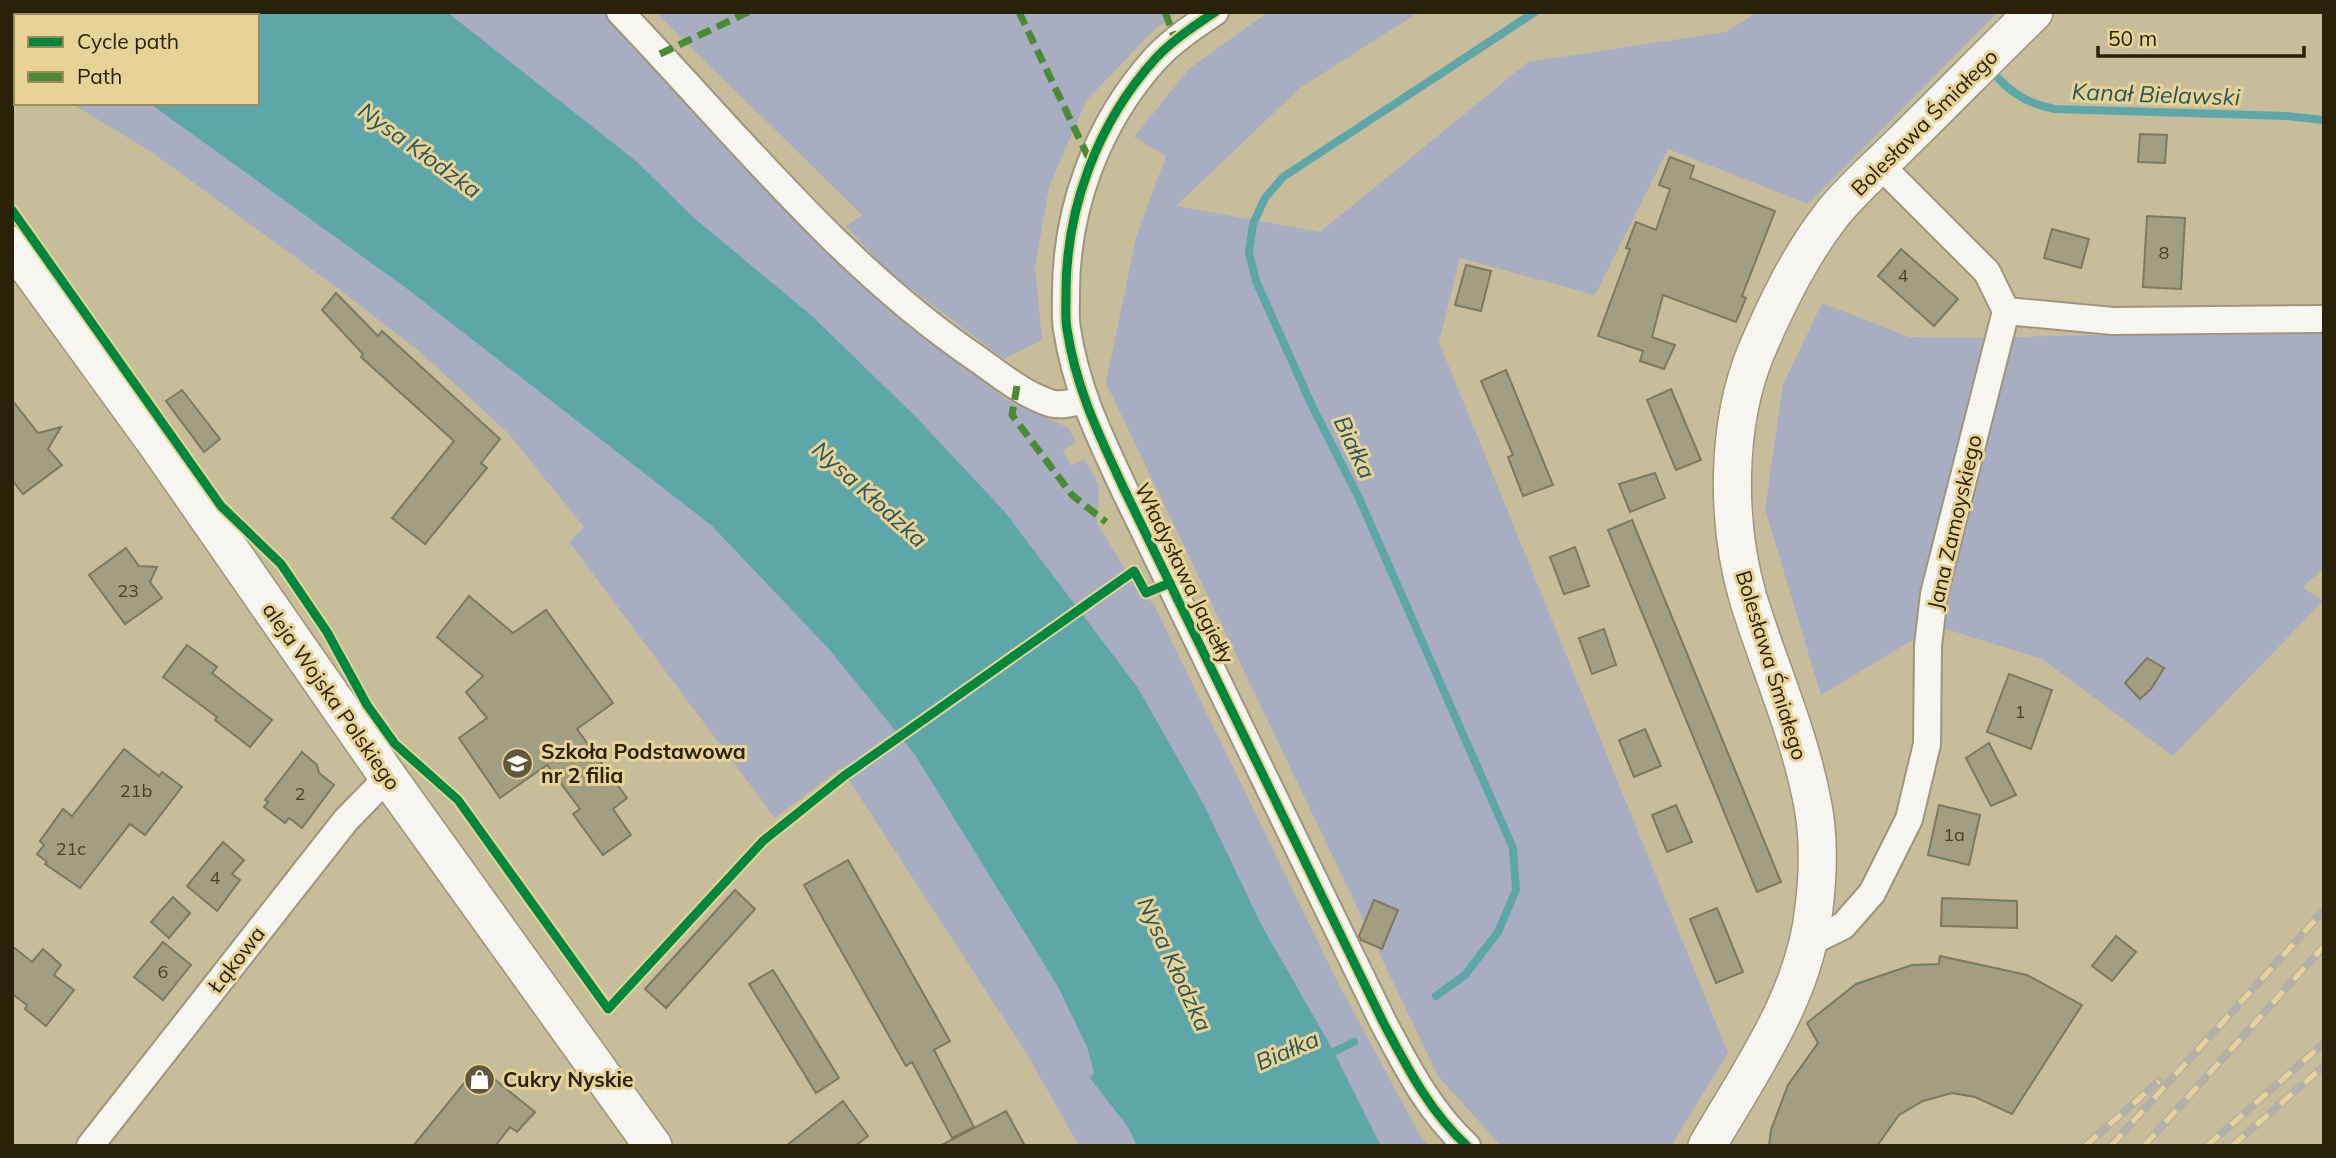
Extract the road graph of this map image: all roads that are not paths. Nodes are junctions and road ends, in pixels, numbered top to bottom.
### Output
1 (620, 12) edge
2 (1214, 12) edge
3 (2034, 12) edge
4 (1880, 165) junction
5 (12, 246) edge
6 (2006, 311) junction
7 (2322, 319) edge
8 (1083, 400) junction
9 (388, 777) junction
10 (1807, 944) junction
11 (90, 1146) edge
12 (653, 1146) edge
13 (1467, 1146) edge
14 (1707, 1146) edge

1 - 8 street
2 - 8 street, Władysława Jagiełły
3 - 4 street, Bolesława Śmiałego
4 - 6 street
4 - 10 street, Bolesława Śmiałego
5 - 9 street, aleja Wojska Polskiego
6 - 7 street
6 - 10 street, Jana Zamoyskiego
8 - 13 street, Władysława Jagiełły
9 - 11 street, Łąkowa
9 - 12 street, aleja Wojska Polskiego
10 - 14 street, Bolesława Śmiałego

